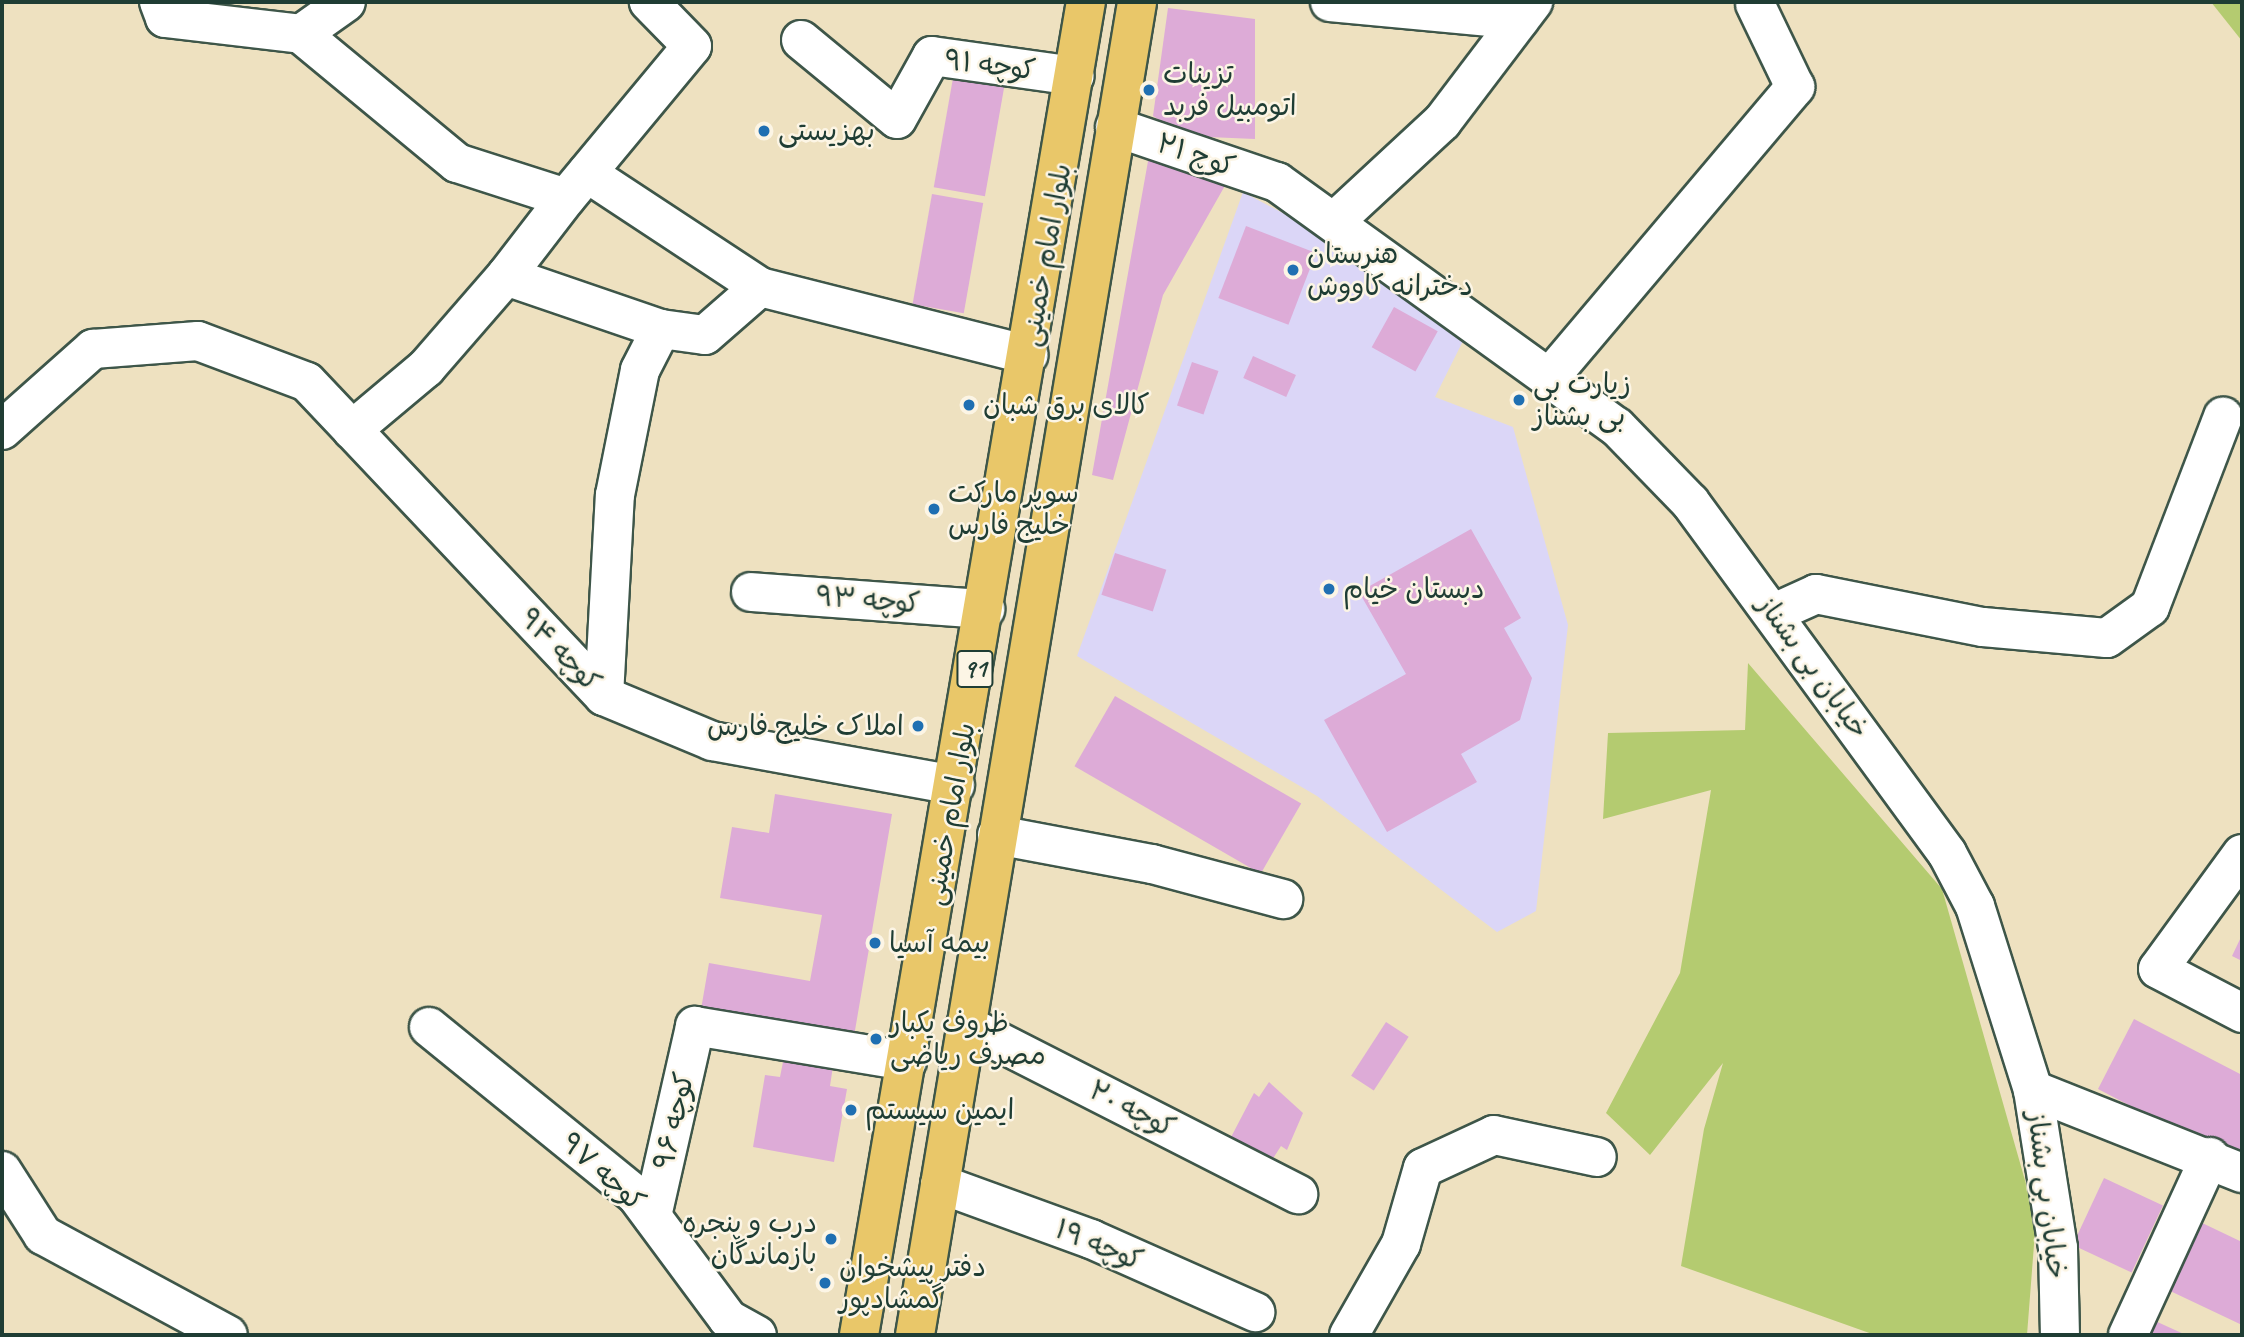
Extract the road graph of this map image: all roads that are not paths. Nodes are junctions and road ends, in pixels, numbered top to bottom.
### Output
1 (159, 2) edge
2 (346, 2) edge
3 (649, 2) edge
4 (1086, 2) edge
5 (1137, 2) edge
6 (1330, 2) edge
7 (1755, 2) edge
8 (1526, 11) edge
9 (301, 34) junction
10 (801, 40) dead end
11 (1075, 76) junction
12 (1115, 127) junction
13 (1277, 182) joint
14 (576, 186) junction
15 (1335, 221) junction
16 (506, 276) junction
17 (760, 288) junction
18 (661, 329) junction
19 (1029, 355) junction
20 (1550, 377) junction
21 (2223, 417) dead end
22 (2, 430) edge
23 (352, 430) junction
24 (751, 592) dead end
25 (985, 609) junction
26 (1774, 613) junction
27 (604, 696) junction
28 (955, 785) junction
29 (1005, 786) junction
30 (997, 835) junction
31 (2242, 854) edge
32 (1283, 899) dead end
33 (2242, 1013) edge
34 (966, 1025) junction
35 (429, 1027) dead end
36 (907, 1061) junction
37 (2033, 1090) junction
38 (1597, 1157) dead end
39 (2226, 1165) edge
40 (2, 1171) edge
41 (940, 1184) junction
42 (1298, 1194) dead end
43 (13, 1206) edge
44 (652, 1216) junction
45 (1255, 1312) dead end
46 (228, 1335) edge
47 (757, 1335) edge
48 (859, 1335) edge
49 (915, 1335) edge
50 (1349, 1335) edge
51 (2060, 1335) edge
52 (2128, 1335) edge

1 - 9 street
2 - 9 street
3 - 14 street
4 - 11 main road, بلوار امام خمینی / 91
5 - 12 main road, بلوار امام خمینی / 91
6 - 8 street
7 - 20 street
8 - 15 street
9 - 14 street
10 - 11 street, کوچه ۹۱
11 - 19 main road, بلوار امام خمینی / 91
12 - 13 street, کوچ ۲۱
12 - 29 main road, بلوار امام خمینی / 91
13 - 15 street, خیابان بی بشناز
14 - 16 street
14 - 17 street
15 - 20 street, خیابان بی بشناز
16 - 18 street
16 - 23 street
17 - 18 street
17 - 19 street
18 - 27 street
19 - 25 main road, بلوار امام خمینی / 91
20 - 26 street, خیابان بی بشناز
21 - 26 street
22 - 23 street, کوچه ۹۴
23 - 27 street, کوچه ۹۴
24 - 25 street, کوچه ۹۳
25 - 28 main road, بلوار امام خمینی / 91
26 - 37 street, خیابان بی بشناز
27 - 28 street, کوچه ۹۴
28 - 29 main road
28 - 36 main road, بلوار امام خمینی / 91
29 - 30 main road, بلوار امام خمینی / 91
30 - 32 street
30 - 34 main road, بلوار امام خمینی / 91
31 - 33 street
34 - 41 main road, بلوار امام خمینی / 91
34 - 42 street, کوچه ۲۰
35 - 44 street, کوچه ۹۷
36 - 44 street, کوچه ۹۶
36 - 48 main road, بلوار امام خمینی / 91
37 - 39 street
37 - 51 street, خیابان بی بشناز
38 - 50 street
39 - 52 street
40 - 43 street
41 - 45 street, کوچه ۱۹
41 - 49 main road, بلوار امام خمینی / 91
43 - 46 street
44 - 47 street, کوچه ۹۷

